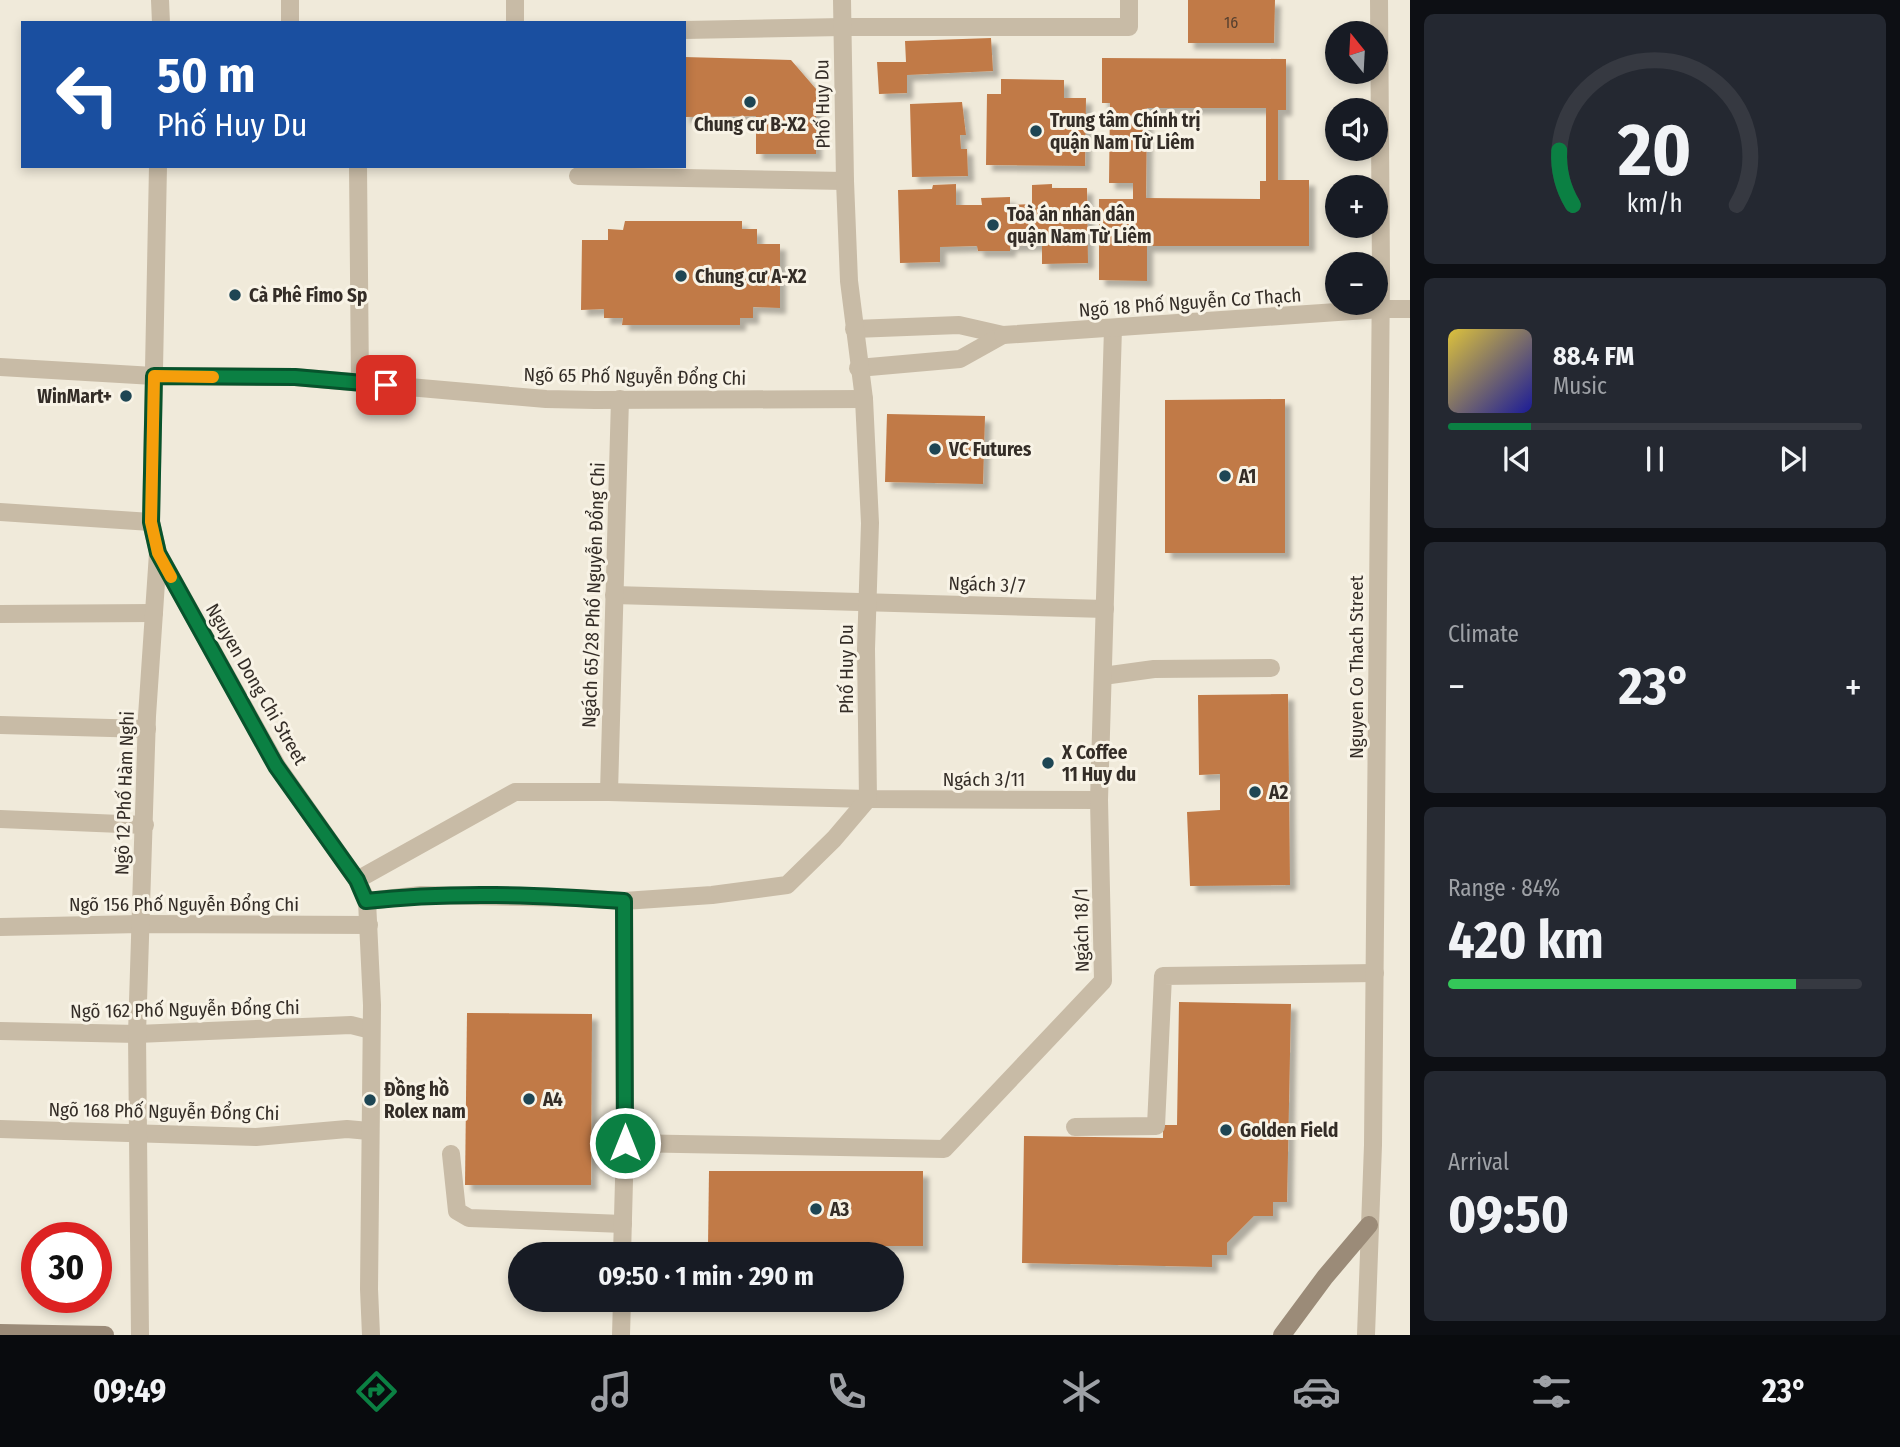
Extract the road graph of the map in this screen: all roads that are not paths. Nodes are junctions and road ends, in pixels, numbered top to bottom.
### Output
1 (160, 0) edge
2 (290, 0) edge
3 (515, 0) edge
4 (842, 0) edge
5 (1129, 0) edge
6 (1379, 0) edge
7 (161, 21) edge
8 (290, 21) edge
9 (515, 21) edge
10 (842, 27) junction
11 (686, 30) edge
12 (158, 168) edge
13 (358, 168) edge
14 (578, 176) dead end
15 (845, 181) junction
16 (1381, 252) edge
17 (1388, 309) edge
18 (1410, 309) edge
19 (1325, 313) edge
20 (1381, 315) edge
21 (1113, 328) junction
22 (854, 329) junction
23 (1003, 335) junction
24 (0, 367) edge
25 (858, 368) junction
26 (154, 376) junction
27 (360, 383) junction
28 (620, 399) junction
29 (863, 399) junction
30 (0, 512) edge
31 (151, 522) junction
32 (158, 553) junction
33 (614, 595) junction
34 (867, 602) junction
35 (1105, 609) junction
36 (154, 613) junction
37 (0, 614) edge
38 (1271, 668) dead end
39 (1103, 676) junction
40 (0, 725) edge
41 (147, 729) junction
42 (609, 792) junction
43 (868, 799) junction
44 (1099, 800) junction
45 (0, 819) edge
46 (145, 825) junction
47 (357, 880) junction
48 (366, 901) junction
49 (624, 901) junction
50 (140, 924) junction
51 (369, 925) junction
52 (0, 927) edge
53 (1375, 973) junction
54 (370, 1030) junction
55 (0, 1031) edge
56 (137, 1034) junction
57 (1075, 1127) dead end
58 (0, 1129) edge
59 (369, 1130) junction
60 (138, 1134) junction
61 (625, 1143) junction
62 (452, 1154) dead end
63 (623, 1224) junction
64 (1369, 1225) junction
65 (622, 1242) edge
66 (622, 1312) edge
67 (0, 1333) edge
68 (105, 1335) edge
69 (140, 1335) edge
70 (371, 1335) edge
71 (621, 1335) edge
72 (1282, 1335) edge
73 (1366, 1335) edge

1 - 7 street
2 - 8 street
3 - 9 street
4 - 10 street, Phố Huy Du
5 - 10 street
6 - 16 street, Nguyen Co Thach Street
10 - 11 street
10 - 15 street, Phố Huy Du
12 - 26 street, Nguyen Dong Chi Street
13 - 27 street
14 - 15 street
15 - 22 street, Phố Huy Du
17 - 18 street, Ngõ 18 Phố Nguyễn Cơ Thạch
19 - 21 street, Ngõ 18 Phố Nguyễn Cơ Thạch
20 - 53 street, Nguyen Co Thach Street
21 - 23 street, Ngõ 18 Phố Nguyễn Cơ Thạch
21 - 35 street, Ngách 18/1
22 - 23 street, Ngõ 18 Phố Nguyễn Cơ Thạch
22 - 25 street, Phố Huy Du
23 - 25 street, Ngõ 18 Phố Nguyễn Cơ Thạch
24 - 26 street, Ngõ 65 Phố Nguyễn Đổng Chi
25 - 29 street, Phố Huy Du
26 - 27 street, Ngõ 65 Phố Nguyễn Đổng Chi
26 - 31 street, Nguyen Dong Chi Street
27 - 28 street, Ngõ 65 Phố Nguyễn Đổng Chi
28 - 29 street, Ngõ 65 Phố Nguyễn Đổng Chi
28 - 33 street, Ngách 65/28 Phố Nguyễn Đổng Chi
29 - 34 street, Phố Huy Du
30 - 31 street
31 - 32 street, Nguyen Dong Chi Street
32 - 36 street, Ngõ 12 Phố Hàm Nghi
32 - 47 street, Nguyen Dong Chi Street
33 - 34 street, Ngách 3/7
33 - 42 street, Ngách 65/28 Phố Nguyễn Đổng Chi
34 - 35 street, Ngách 3/7
34 - 43 street, Phố Huy Du
35 - 39 street, Ngách 18/1
36 - 37 street
36 - 41 street, Ngõ 12 Phố Hàm Nghi
38 - 39 street
39 - 44 street, Ngách 18/1
40 - 41 street
41 - 46 street, Ngõ 12 Phố Hàm Nghi
42 - 43 street, Ngách 3/11
42 - 47 street, Ngách 3/11
43 - 44 street, Ngách 3/11
43 - 49 street
44 - 61 street, Ngách 18/1
45 - 46 street
46 - 50 street, Ngõ 12 Phố Hàm Nghi
47 - 48 street, Nguyen Dong Chi Street
48 - 49 street
48 - 51 street, Nguyen Dong Chi Street
49 - 61 street
50 - 51 street, Ngõ 156 Phố Nguyễn Đổng Chi
50 - 52 street, Ngõ 156 Phố Nguyễn Đổng Chi
50 - 56 street, Ngõ 12 Phố Hàm Nghi
51 - 54 street, Nguyen Dong Chi Street
53 - 57 street
53 - 64 street, Nguyen Co Thach Street
54 - 56 street, Ngõ 162 Phố Nguyễn Đổng Chi
54 - 59 street, Nguyen Dong Chi Street
55 - 56 street, Ngõ 162 Phố Nguyễn Đổng Chi
56 - 60 street, Ngõ 12 Phố Hàm Nghi
58 - 60 street, Ngõ 168 Phố Nguyễn Đổng Chi
59 - 60 street, Ngõ 168 Phố Nguyễn Đổng Chi
59 - 70 street, Nguyen Dong Chi Street
60 - 69 street, Ngõ 12 Phố Hàm Nghi
61 - 63 street
62 - 63 street
63 - 65 street
64 - 72 main road
64 - 73 street, Nguyen Co Thach Street
66 - 71 street
67 - 68 main road

